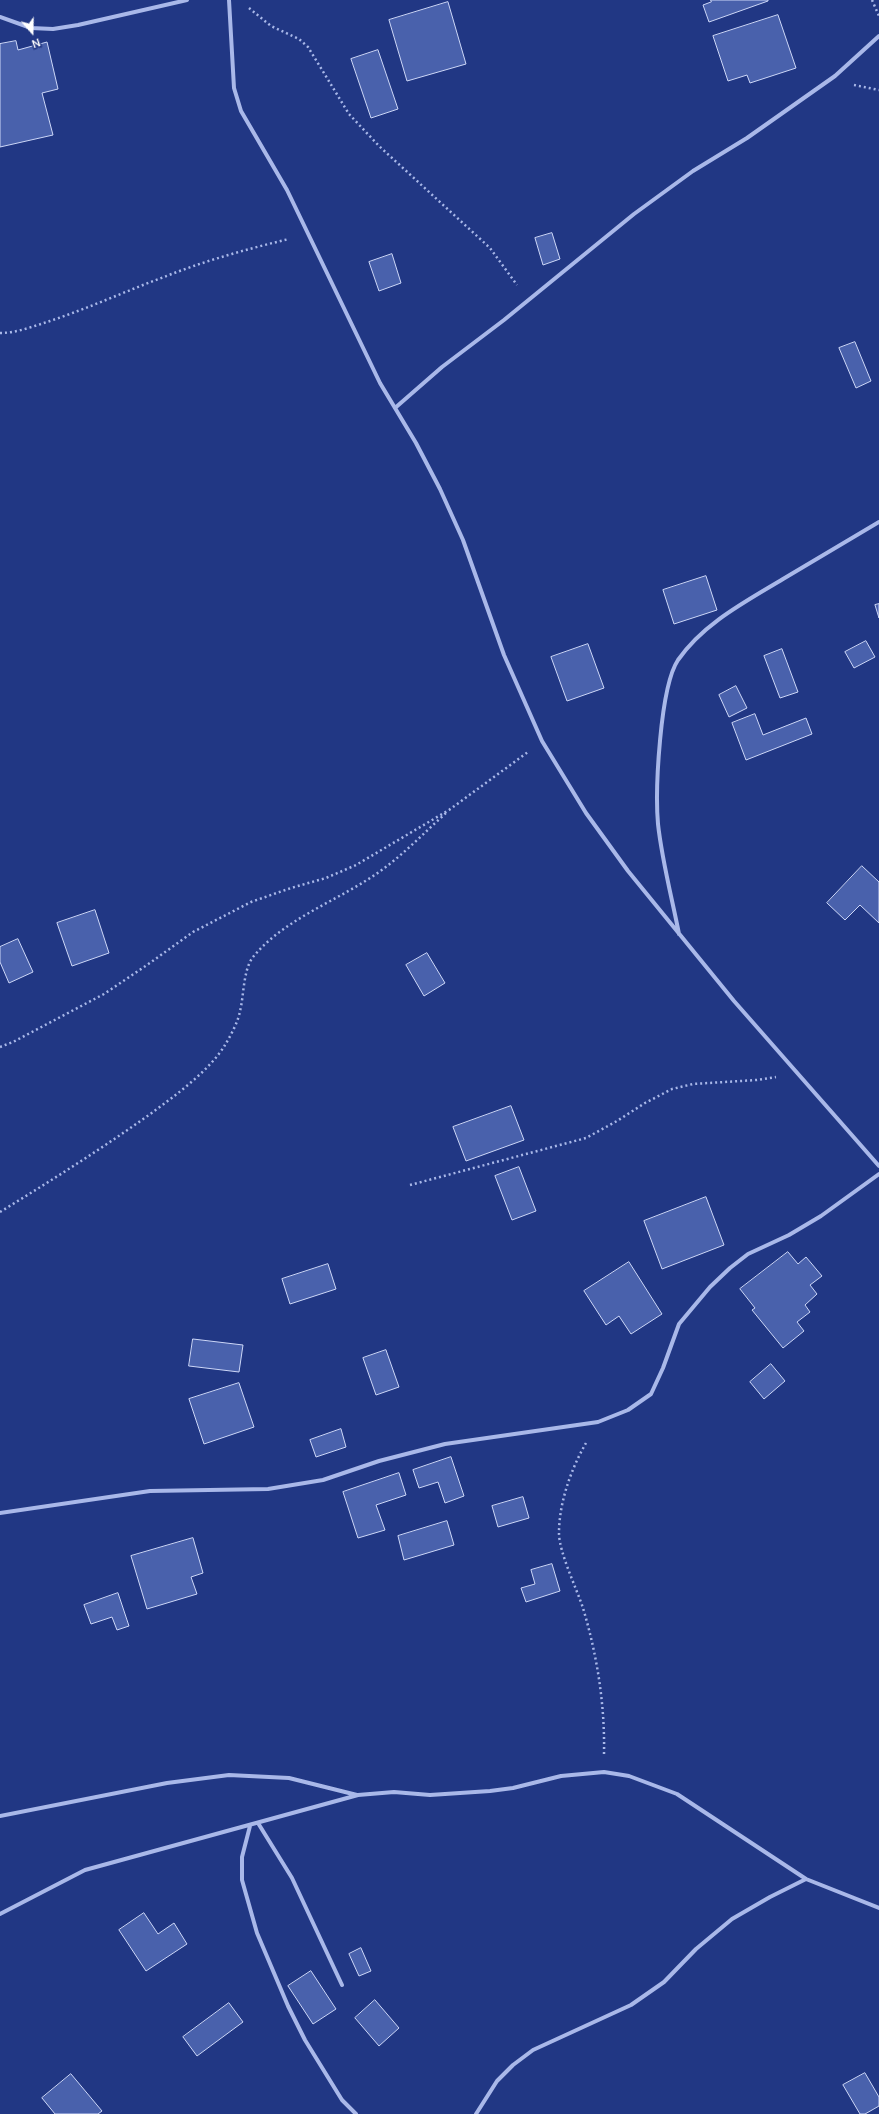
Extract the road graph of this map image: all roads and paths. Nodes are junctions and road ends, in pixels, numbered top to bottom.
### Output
1 (187, 0) edge
2 (229, 0) edge
3 (872, 0) edge
4 (244, 4) dead end
5 (879, 16) edge
6 (0, 18) edge
7 (879, 36) edge
8 (835, 76) junction
9 (879, 90) edge
10 (307, 235) junction
11 (528, 300) junction
12 (0, 333) edge
13 (395, 408) junction
14 (879, 522) edge
15 (542, 741) junction
16 (449, 810) junction
17 (680, 936) junction
18 (0, 1047) edge
19 (798, 1073) junction
20 (879, 1166) edge
21 (879, 1174) edge
22 (410, 1185) dead end
23 (0, 1212) edge
24 (598, 1422) junction
25 (0, 1513) edge
26 (604, 1772) junction
27 (358, 1795) junction
28 (0, 1816) edge
29 (258, 1823) junction
30 (250, 1826) junction
31 (806, 1879) junction
32 (879, 1908) edge
33 (0, 1914) edge
34 (342, 1985) dead end
35 (356, 2114) edge
36 (476, 2114) edge

1 - 6 street
2 - 10 street
3 - 5 path
4 - 11 path
7 - 8 street
8 - 9 path
8 - 11 street
10 - 12 path
10 - 13 street
11 - 13 street
13 - 15 street
14 - 17 street
15 - 16 path
15 - 17 street
16 - 18 path
16 - 23 path
17 - 19 street
19 - 20 street
19 - 22 path
21 - 24 street
24 - 25 street
24 - 26 path
26 - 27 street
26 - 31 street
27 - 28 street
27 - 29 street
29 - 30 street
29 - 34 street
30 - 33 street
30 - 35 street
31 - 32 street
31 - 36 street

